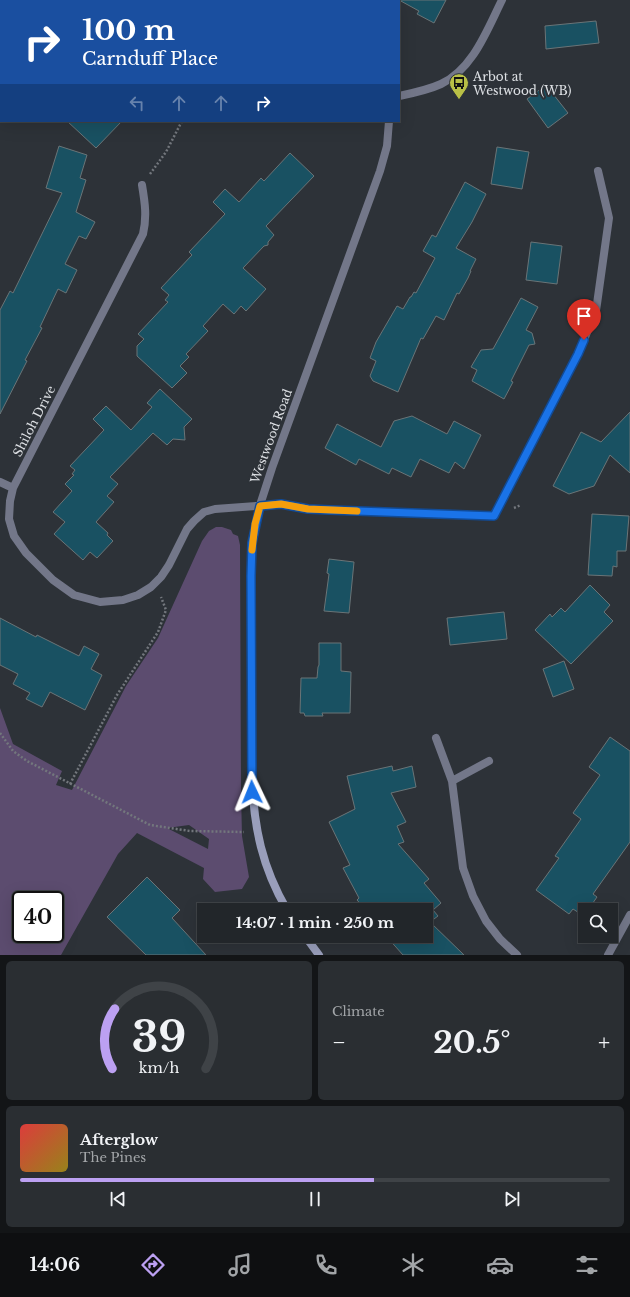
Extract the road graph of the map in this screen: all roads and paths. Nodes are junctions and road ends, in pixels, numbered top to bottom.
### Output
1 (502, 0) edge
2 (400, 96) edge
3 (181, 122) edge
4 (388, 122) edge
5 (598, 171) dead end
6 (142, 185) joint
7 (0, 482) edge
8 (13, 488) junction
9 (260, 506) junction
10 (161, 598) dead end
11 (0, 733) edge
12 (436, 738) dead end
13 (489, 761) dead end
14 (452, 782) junction
15 (70, 784) junction
16 (257, 832) junction
17 (283, 903) edge
18 (630, 915) edge
19 (311, 943) edge
20 (320, 955) edge
21 (517, 955) edge
22 (608, 955) edge

1 - 2 street
3 - 6 path
4 - 9 street, Westwood Road
5 - 9 street, Shiloh Drive
6 - 8 street, Shiloh Drive
7 - 8 street
8 - 9 street, Shiloh Drive
9 - 16 street, Westwood Road
10 - 15 path
11 - 15 path
12 - 14 street
13 - 14 street
14 - 21 street
15 - 16 path
16 - 17 street, Westwood Road
18 - 22 street
19 - 20 street

